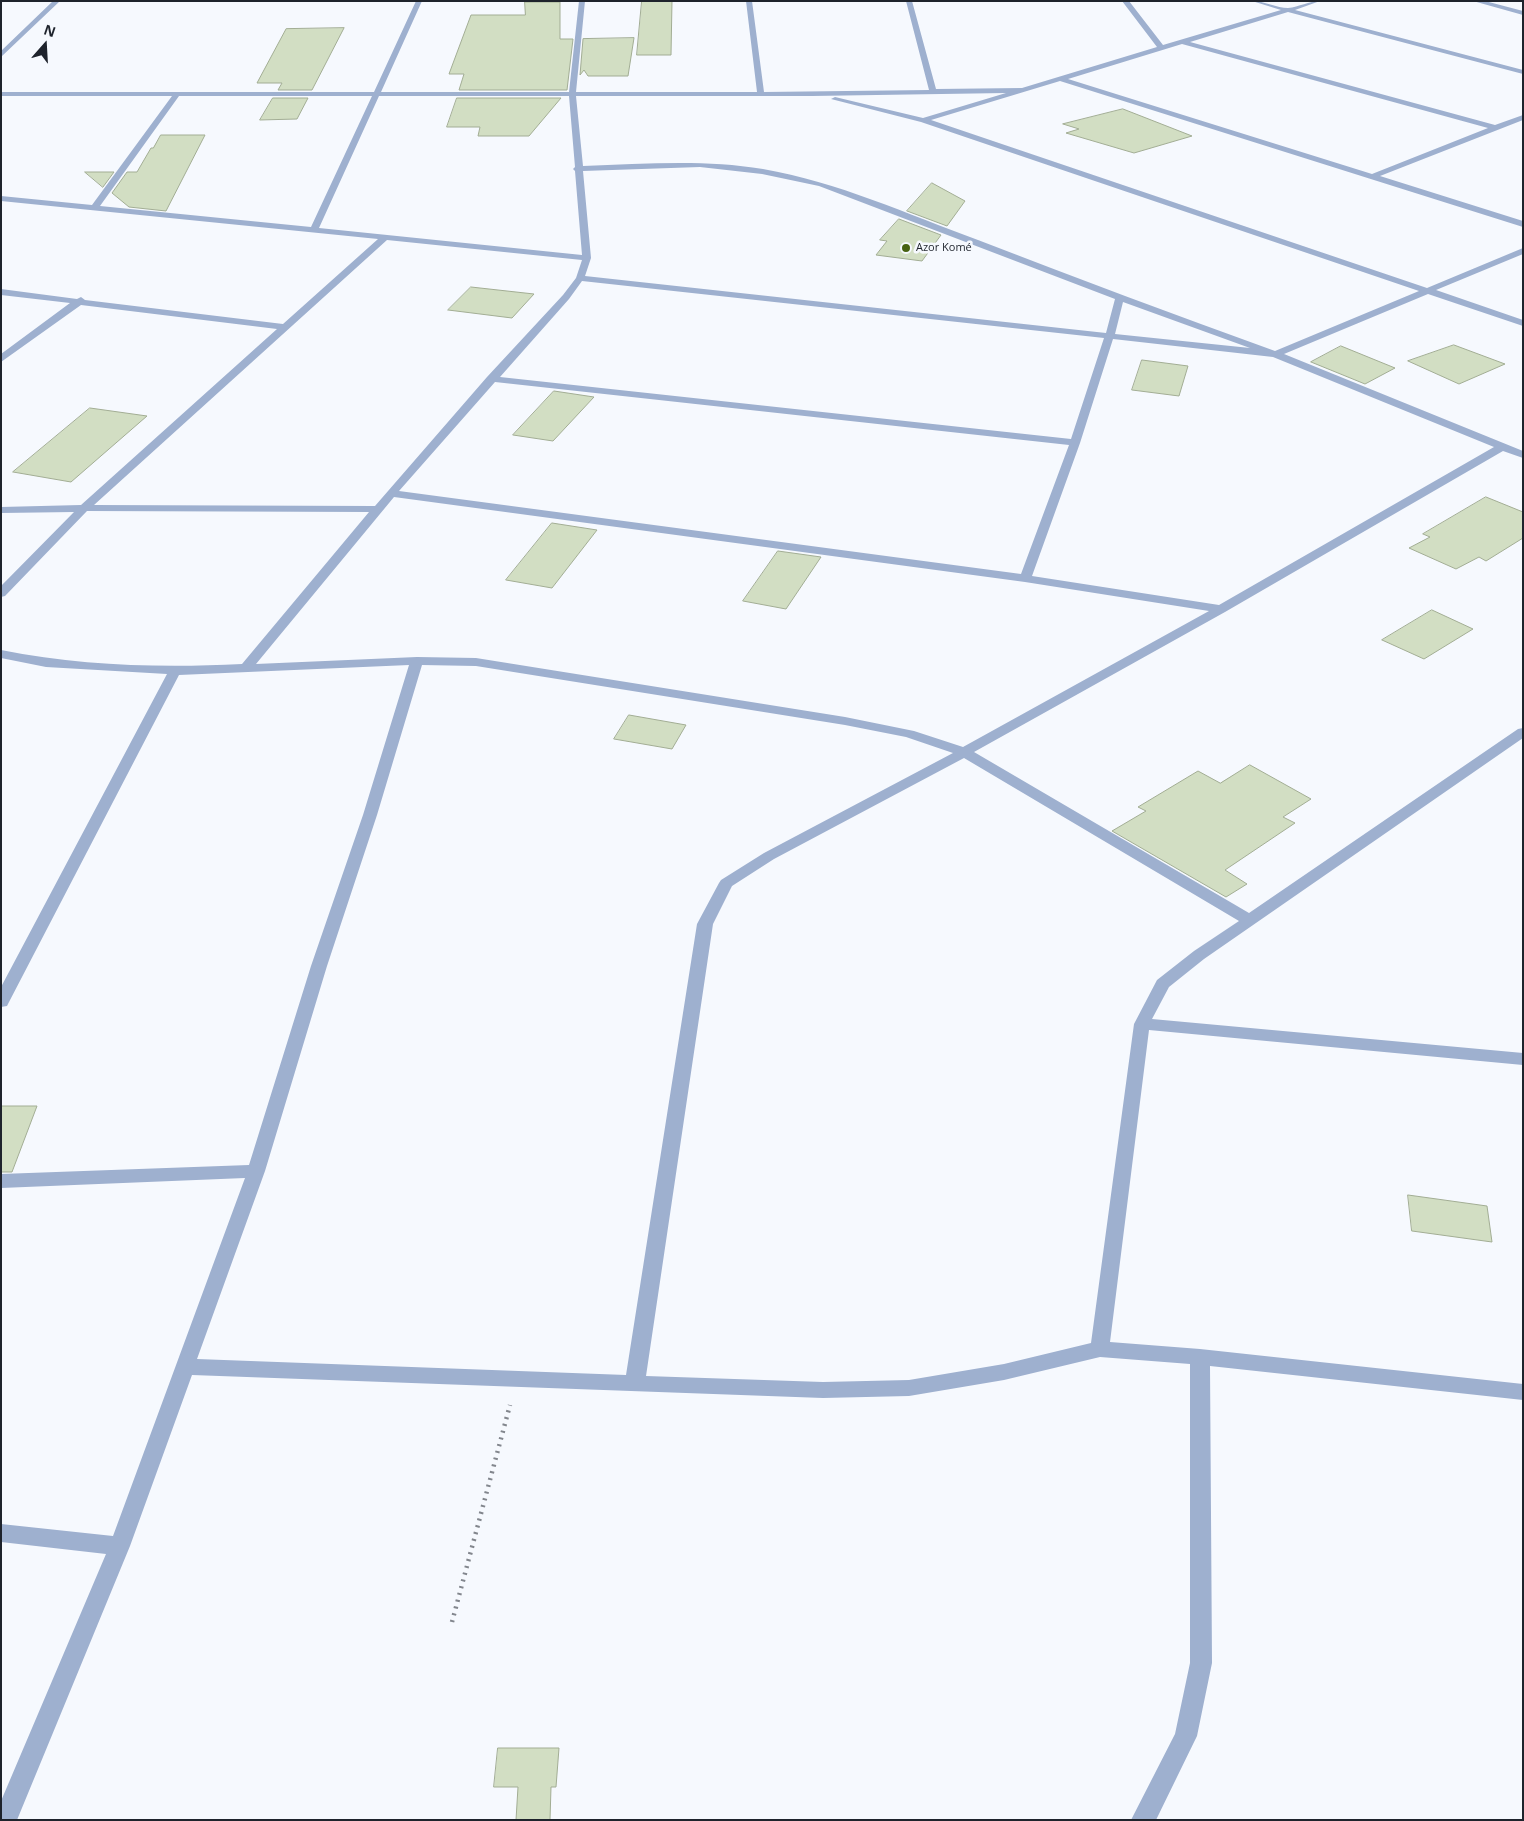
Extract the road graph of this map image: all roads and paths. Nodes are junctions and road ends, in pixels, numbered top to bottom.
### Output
1 (57, 1) edge
2 (419, 1) edge
3 (582, 1) edge
4 (749, 1) edge
5 (909, 1) edge
6 (1125, 1) edge
7 (1254, 1) edge
8 (1317, 1) edge
9 (1476, 1) edge
10 (1288, 10) junction
11 (1523, 13) edge
12 (1183, 42) junction
13 (1160, 48) junction
14 (1, 55) edge
15 (1523, 72) edge
16 (1062, 79) junction
17 (1023, 90) junction
18 (933, 92) junction
19 (376, 93) junction
20 (1, 94) edge
21 (177, 94) junction
22 (572, 94) junction
23 (761, 94) junction
24 (812, 94) junction
25 (1523, 117) edge
26 (923, 120) junction
27 (1496, 128) junction
28 (577, 169) junction
29 (1374, 176) junction
30 (1, 198) edge
31 (95, 207) junction
32 (1523, 224) edge
33 (314, 230) junction
34 (384, 238) junction
35 (1523, 251) edge
36 (587, 258) junction
37 (580, 278) junction
38 (1429, 291) junction
39 (1, 292) edge
40 (1120, 298) junction
41 (81, 300) junction
42 (1523, 323) edge
43 (284, 327) junction
44 (1110, 336) junction
45 (1275, 354) junction
46 (1, 359) edge
47 (491, 380) junction
48 (1075, 444) junction
49 (1502, 447) junction
50 (1523, 455) edge
51 (391, 493) junction
52 (84, 508) junction
53 (378, 509) junction
54 (1, 510) edge
55 (1025, 578) junction
56 (1, 593) edge
57 (1221, 609) junction
58 (1, 654) edge
59 (417, 661) junction
60 (245, 669) junction
61 (175, 671) junction
62 (1523, 732) edge
63 (964, 752) junction
64 (1249, 920) junction
65 (1, 1002) edge
66 (1142, 1024) junction
67 (1523, 1060) edge
68 (256, 1170) junction
69 (1, 1181) edge
70 (1100, 1349) junction
71 (1200, 1357) junction
72 (185, 1368) junction
73 (517, 1378) junction
74 (635, 1382) junction
75 (1523, 1392) edge
76 (1, 1533) edge
77 (120, 1546) junction
78 (452, 1622) dead end
79 (5, 1820) edge
80 (1143, 1820) edge

1 - 14 street
2 - 19 street
3 - 22 street
4 - 23 street
5 - 18 street
6 - 13 street
7 - 10 street
8 - 10 street
9 - 11 street
10 - 12 street
10 - 15 street
12 - 13 street
12 - 27 street
13 - 16 street
16 - 17 street
16 - 29 street
17 - 18 street
17 - 26 street
18 - 24 street
19 - 21 street
19 - 22 street
19 - 33 street
20 - 21 street
21 - 31 street
22 - 23 street
22 - 28 street
23 - 24 street
24 - 26 street
25 - 27 street
26 - 38 street
27 - 29 street
28 - 36 street
28 - 40 street
29 - 32 street
30 - 31 street
31 - 33 street
33 - 34 street
34 - 36 street
34 - 43 street
35 - 38 street
36 - 37 street
37 - 44 street
37 - 47 street
38 - 42 street
38 - 45 street
39 - 41 street
40 - 44 street
40 - 45 street
41 - 43 street
41 - 46 street
43 - 52 street
44 - 45 street
44 - 48 street
45 - 49 street
47 - 48 street
47 - 51 street
48 - 55 street
49 - 50 street
49 - 57 street
51 - 53 street
51 - 55 street
52 - 53 street
52 - 54 street
52 - 56 street
53 - 60 street
55 - 57 street
57 - 63 street
58 - 61 street
59 - 60 street
59 - 63 street
59 - 68 street
60 - 61 street
61 - 65 street
62 - 64 street
63 - 64 street
63 - 74 street
64 - 66 street
66 - 67 street
66 - 70 street
68 - 69 street
68 - 72 street
70 - 71 street
70 - 74 street
71 - 75 street
71 - 80 street
72 - 73 street
72 - 77 street
73 - 74 street
73 - 78 path
76 - 77 street
77 - 79 street

